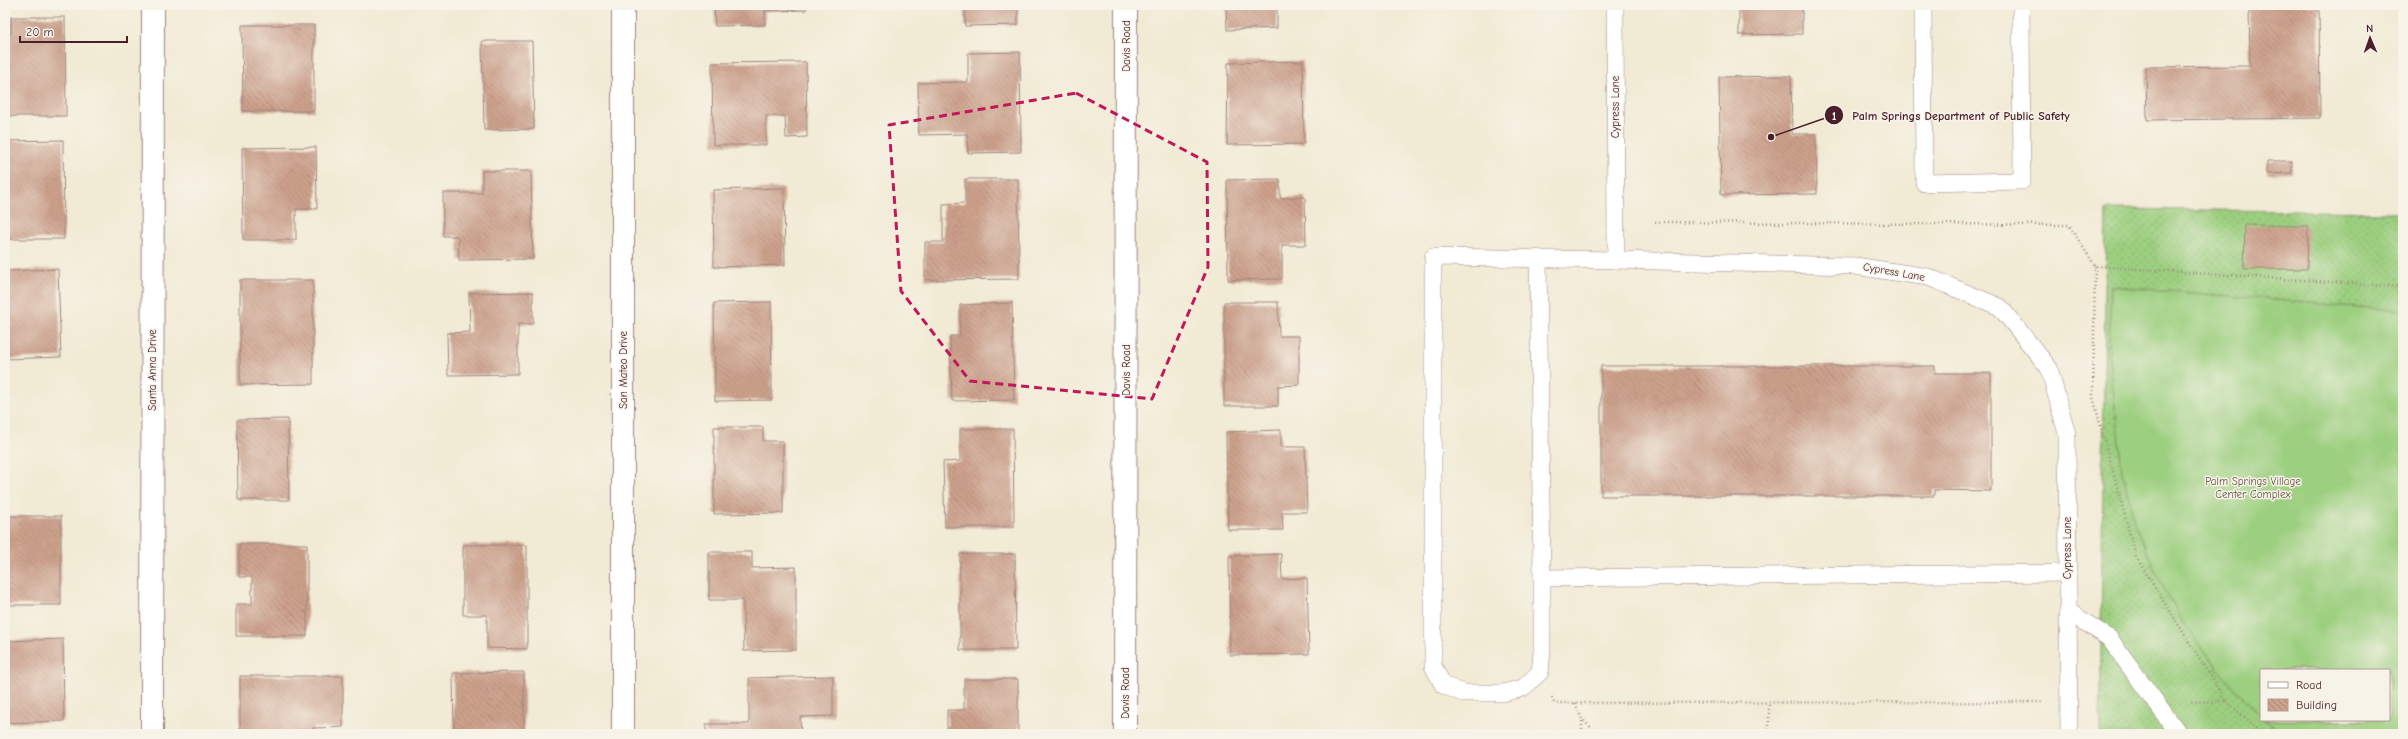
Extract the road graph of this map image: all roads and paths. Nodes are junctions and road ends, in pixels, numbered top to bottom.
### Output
1 (153, 5) edge
2 (623, 5) edge
3 (1126, 5) edge
4 (1615, 5) edge
5 (1924, 5) edge
6 (2021, 5) edge
7 (1655, 222) dead end
8 (1538, 258) junction
9 (1616, 260) junction
10 (2094, 266) junction
11 (2403, 287) edge
12 (2068, 573) junction
13 (1542, 578) junction
14 (2068, 611) junction
15 (1540, 672) junction
16 (2226, 701) junction
17 (1575, 702) junction
18 (1769, 702) junction
19 (2069, 702) junction
20 (2156, 702) junction
21 (1582, 719) junction
22 (152, 734) edge
23 (623, 734) edge
24 (1125, 734) edge
25 (1582, 734) edge
26 (1598, 734) edge
27 (1769, 734) edge
28 (2070, 734) edge
29 (2179, 734) edge
30 (2264, 734) edge

1 - 22 street, Santa Anna Drive
2 - 23 street, San Mateo Drive
3 - 24 street, Davis Road
4 - 9 lane, Cypress Lane
5 - 6 lane
7 - 10 path
8 - 9 lane
8 - 13 lane
8 - 15 lane
9 - 12 lane, Cypress Lane
10 - 11 path
10 - 16 path
12 - 13 lane
12 - 14 lane, Cypress Lane
13 - 15 lane
14 - 19 lane, Cypress Lane
14 - 20 lane
15 - 17 path
16 - 20 path
16 - 30 path
17 - 18 path
17 - 21 path
18 - 19 path
18 - 27 path
19 - 28 lane, Cypress Lane
20 - 29 lane
21 - 25 path
21 - 26 path

